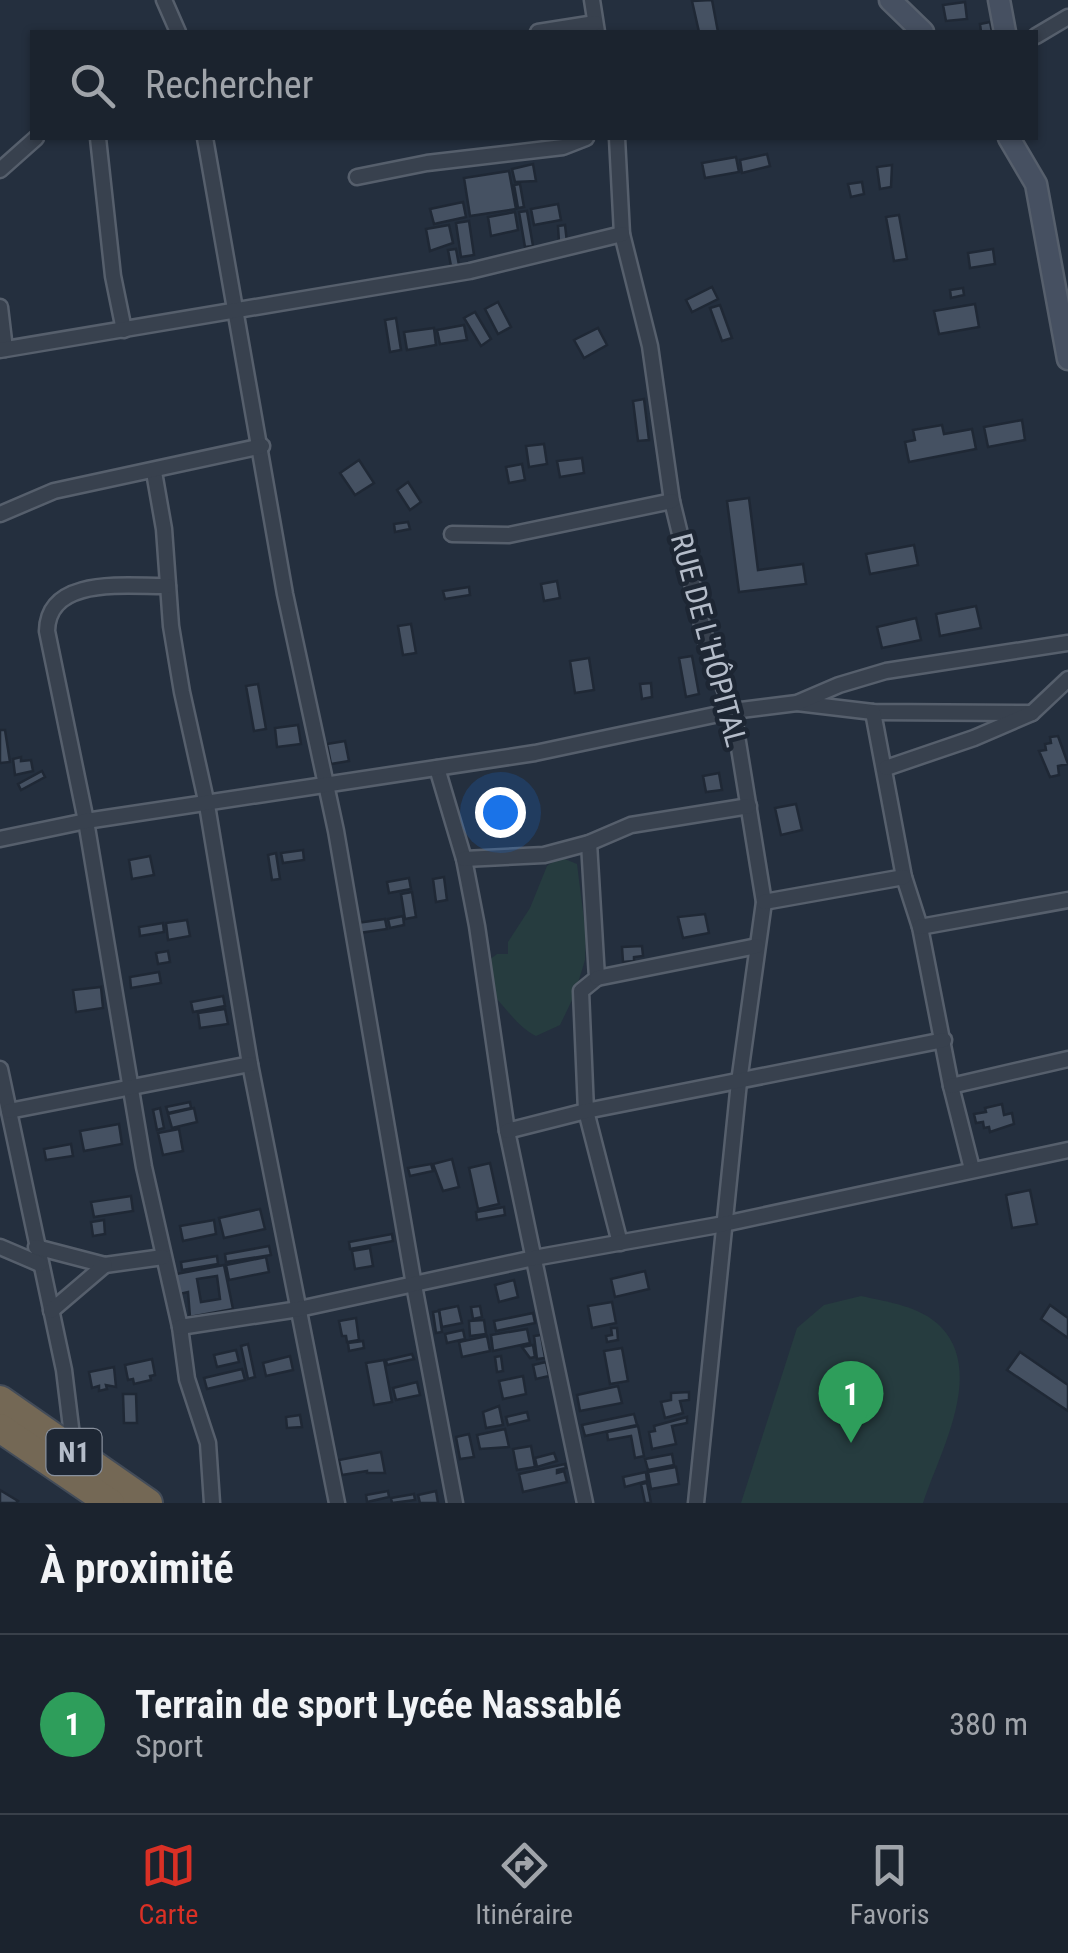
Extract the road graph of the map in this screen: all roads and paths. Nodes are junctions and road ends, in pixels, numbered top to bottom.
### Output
1 (164, 0) edge
2 (592, 0) edge
3 (890, 0) edge
4 (998, 0) edge
5 (1068, 17) edge
6 (596, 28) edge
7 (177, 30) edge
8 (567, 30) edge
9 (921, 30) edge
10 (1005, 30) edge
11 (1038, 35) edge
12 (34, 140) edge
13 (98, 140) edge
14 (205, 140) edge
15 (581, 140) edge
16 (617, 140) edge
17 (1010, 140) edge
18 (1026, 140) edge
19 (0, 170) edge
20 (357, 177) dead end
21 (1036, 184) junction
22 (622, 234) junction
23 (0, 307) edge
24 (235, 310) junction
25 (124, 330) junction
26 (2, 349) edge
27 (1068, 359) edge
28 (262, 446) junction
29 (154, 472) junction
30 (672, 501) junction
31 (0, 514) edge
32 (452, 534) dead end
33 (168, 586) junction
34 (1068, 644) edge
35 (1068, 679) edge
36 (797, 703) junction
37 (734, 710) junction
38 (873, 712) junction
39 (1032, 712) junction
40 (437, 768) junction
41 (886, 768) junction
42 (327, 786) junction
43 (207, 804) junction
44 (749, 806) junction
45 (86, 821) junction
46 (0, 839) edge
47 (588, 844) junction
48 (464, 858) junction
49 (904, 877) junction
50 (1068, 900) edge
51 (764, 902) junction
52 (920, 927) junction
53 (757, 946) junction
54 (597, 978) junction
55 (944, 1040) junction
56 (1068, 1059) edge
57 (250, 1064) junction
58 (1, 1077) edge
59 (739, 1082) junction
60 (951, 1086) junction
61 (130, 1088) junction
62 (9, 1111) junction
63 (586, 1111) junction
64 (507, 1130) junction
65 (1068, 1150) edge
66 (972, 1169) junction
67 (724, 1224) junction
68 (620, 1242) junction
69 (0, 1248) edge
70 (36, 1248) junction
71 (163, 1257) junction
72 (534, 1258) junction
73 (40, 1264) junction
74 (106, 1265) junction
75 (414, 1286) junction
76 (300, 1309) junction
77 (51, 1312) junction
78 (180, 1327) junction
79 (0, 1400) edge
80 (0, 1428) edge
81 (71, 1462) junction
82 (110, 1503) edge
83 (148, 1503) edge
84 (212, 1503) edge
85 (336, 1503) edge
86 (456, 1503) edge
87 (584, 1503) edge
88 (696, 1503) edge

1 - 7 street
2 - 6 street
3 - 9 main road
4 - 10 main road
5 - 11 street
6 - 8 street
12 - 19 street
13 - 25 street
14 - 24 street
15 - 20 street
16 - 22 street, RUE DE L'HÔPITAL
17 - 21 main road
18 - 21 main road
21 - 27 main road
22 - 24 street
22 - 30 street, RUE DE L'HÔPITAL
23 - 26 street
24 - 25 street
24 - 28 street
25 - 26 street
28 - 29 street
28 - 42 street
29 - 31 street
29 - 33 street
30 - 32 street
30 - 37 street, RUE DE L'HÔPITAL
33 - 43 street
33 - 45 street
34 - 36 street
35 - 39 street
36 - 37 street
36 - 38 street
37 - 40 street
37 - 44 street, RUE DE L'HÔPITAL
38 - 39 street
38 - 41 street
39 - 41 street
40 - 42 street
40 - 48 street
41 - 49 street
42 - 43 street
42 - 75 street
43 - 45 street
43 - 57 street
44 - 47 street
44 - 51 street, RUE DE L'HÔPITAL
45 - 46 street
45 - 61 street
47 - 48 street
47 - 54 street
48 - 64 street
49 - 51 street
49 - 52 street
50 - 52 street
51 - 53 street, RUE DE L'HÔPITAL
52 - 55 street
53 - 54 street
53 - 59 street, RUE DE L'HÔPITAL
54 - 63 street
55 - 59 street
55 - 60 street
56 - 60 street
57 - 61 street
57 - 76 street
58 - 62 street
59 - 63 street
59 - 67 street, RUE DE L'HÔPITAL
60 - 66 street
61 - 62 street
61 - 71 street
62 - 70 street
63 - 64 street
63 - 68 street
64 - 72 street
65 - 66 street
66 - 67 street
67 - 68 street
67 - 88 street, RUE DE L'HÔPITAL
68 - 72 street
69 - 73 street
70 - 73 street
70 - 74 street
71 - 74 street
71 - 78 street
72 - 75 street
72 - 87 street
73 - 77 street
74 - 77 street
75 - 76 street
75 - 86 street
76 - 78 street
76 - 85 street
77 - 81 street
78 - 84 street
79 - 81 highway, N1
80 - 81 highway, N1
81 - 82 highway, N1
81 - 83 highway, N1

